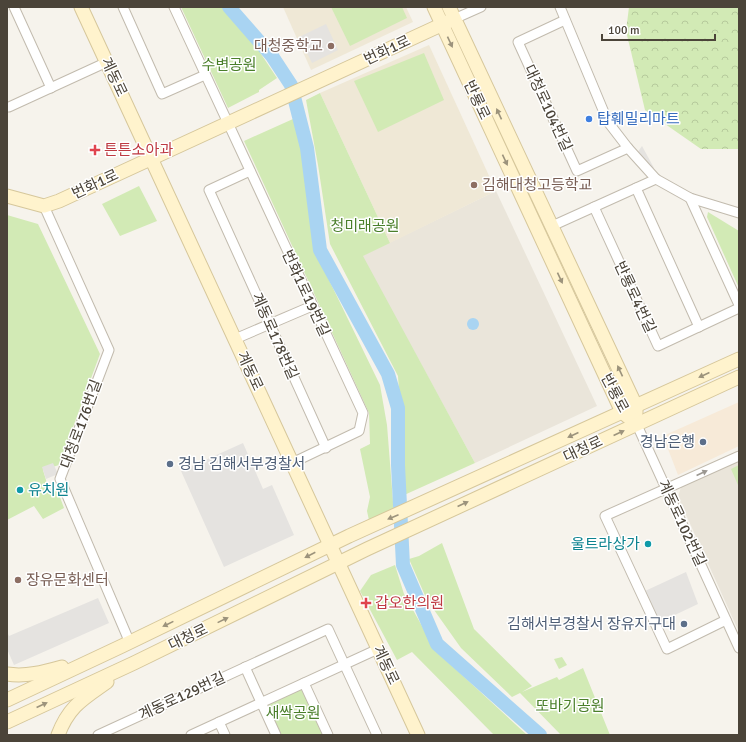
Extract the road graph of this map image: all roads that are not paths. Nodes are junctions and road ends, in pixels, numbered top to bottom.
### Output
1 (14, 7) edge
2 (81, 7) edge
3 (123, 7) edge
4 (174, 7) edge
5 (434, 7) edge
6 (449, 7) edge
7 (481, 7) edge
8 (560, 7) edge
9 (454, 19) junction
10 (565, 20) junction
11 (442, 24) junction
12 (107, 62) junction
13 (205, 75) junction
14 (52, 88) junction
15 (8, 108) edge
16 (227, 123) junction
17 (628, 148) junction
18 (151, 158) junction
19 (250, 171) junction
20 (656, 179) junction
21 (636, 188) junction
22 (7, 196) edge
23 (690, 198) junction
24 (44, 206) junction
25 (594, 207) junction
26 (739, 213) edge
27 (552, 226) junction
28 (739, 305) edge
29 (312, 306) junction
30 (739, 308) edge
31 (270, 324) junction
32 (699, 327) junction
33 (235, 339) junction
34 (739, 359) edge
35 (739, 377) edge
36 (636, 406) junction
37 (622, 412) junction
38 (637, 424) junction
39 (326, 448) junction
40 (739, 456) edge
41 (292, 463) junction
42 (666, 489) junction
43 (330, 545) junction
44 (339, 563) junction
45 (726, 620) junction
46 (126, 645) junction
47 (739, 648) edge
48 (378, 649) junction
49 (134, 663) junction
50 (344, 664) junction
51 (245, 667) junction
52 (7, 674) edge
53 (304, 683) junction
54 (7, 700) edge
55 (261, 703) junction
56 (7, 722) edge
57 (219, 722) junction
58 (58, 735) edge
59 (98, 735) edge
60 (191, 735) edge
61 (225, 735) edge
62 (276, 735) edge
63 (328, 735) edge
64 (377, 735) edge
65 (418, 735) edge

1 - 14 street
2 - 12 street, 계동로
3 - 13 street
4 - 13 street, 번화1로19번길
5 - 11 street, 반룡로
6 - 9 street, 반룡로
7 - 9 street
8 - 10 street
9 - 11 street, 번화1로
27 -> 9 street, 반룡로
10 - 17 street
10 - 17 street, 대청로104번길
11 - 16 street, 번화1로
11 -> 37 street, 반룡로
12 - 14 street
12 - 18 street, 계동로
13 - 16 street, 번화1로19번길
14 - 15 street
16 - 18 street, 번화1로
16 - 19 street, 번화1로19번길
17 - 20 street
18 - 24 street, 번화1로
18 - 33 street, 계동로
19 - 29 street, 번화1로19번길
19 - 31 street, 계동로178번길
20 - 21 street
20 - 23 street
21 - 25 street
21 - 32 street
22 - 24 street
23 - 26 street
23 - 28 street
24 - 46 street, 대청로176번길
25 - 27 street
25 - 32 street, 반룡로4번길
36 -> 27 street, 반룡로
29 - 31 street
29 - 39 street, 번화1로19번길
30 - 32 street, 반룡로4번길
31 - 33 street
31 - 39 street, 계동로178번길
33 - 41 street, 계동로
34 -> 36 street, 대청로
35 - 38 street, 대청로
36 - 37 street, 대청로
36 - 38 street, 반룡로
37 - 38 street, 반룡로
37 -> 43 street, 대청로
38 - 42 street, 계동로102번길
44 -> 38 street, 대청로
39 - 41 street
42 -> 40 street
41 - 43 street, 계동로
42 - 45 street, 계동로102번길
42 - 45 street
43 - 44 street, 계동로
43 -> 46 street, 대청로
44 - 48 street, 계동로
49 -> 44 street, 대청로
45 - 47 street, 계동로102번길
46 - 52 street
46 - 54 street, 대청로
48 - 50 street
48 - 65 street, 계동로
56 -> 49 street, 대청로
49 - 58 street
50 - 51 street, 계동로129번길
50 - 53 street
50 - 64 street
51 - 55 street
51 - 59 street, 계동로129번길
53 - 55 street
53 - 63 street
55 - 57 street
55 - 62 street
57 - 60 street
57 - 61 street

